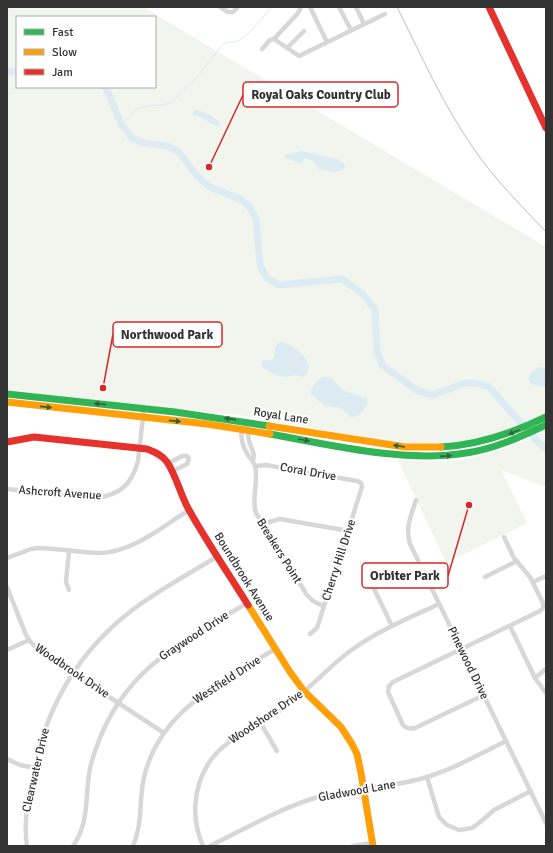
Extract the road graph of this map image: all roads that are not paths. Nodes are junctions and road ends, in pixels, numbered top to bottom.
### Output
1 (220, 7) edge
2 (238, 7) edge
3 (301, 7) edge
4 (310, 7) edge
5 (339, 7) edge
6 (356, 7) edge
7 (489, 7) edge
8 (385, 14) dead end
9 (364, 24) junction
10 (351, 30) junction
11 (304, 31) dead end
12 (274, 39) junction
13 (327, 42) junction
14 (287, 48) junction
15 (262, 49) dead end
16 (546, 128) edge
17 (7, 394) edge
18 (7, 402) edge
19 (144, 409) junction
20 (143, 417) junction
21 (546, 417) edge
22 (246, 422) junction
23 (546, 425) edge
24 (245, 430) junction
25 (7, 442) edge
26 (481, 446) junction
27 (140, 448) junction
28 (423, 449) junction
29 (423, 456) junction
30 (169, 463) junction
31 (255, 466) junction
32 (173, 471) junction
33 (361, 483) joint
34 (7, 489) edge
35 (416, 500) dead end
36 (189, 510) junction
37 (262, 524) junction
38 (348, 531) junction
39 (504, 537) dead end
40 (69, 551) junction
41 (218, 556) junction
42 (7, 558) edge
43 (517, 561) junction
44 (366, 572) dead end
45 (546, 576) edge
46 (485, 577) dead end
47 (533, 582) junction
48 (7, 587) edge
49 (68, 590) dead end
50 (247, 603) junction
51 (439, 604) junction
52 (323, 606) junction
53 (392, 626) junction
54 (510, 626) junction
55 (310, 634) dead end
56 (29, 640) junction
57 (275, 649) junction
58 (461, 649) junction
59 (7, 650) edge
60 (546, 669) edge
61 (72, 673) junction
62 (534, 678) junction
63 (304, 691) junction
64 (546, 693) edge
65 (484, 695) junction
66 (118, 702) junction
67 (260, 722) junction
68 (164, 733) junction
69 (506, 741) junction
70 (277, 751) dead end
71 (7, 759) edge
72 (35, 768) junction
73 (427, 777) junction
74 (363, 788) junction
75 (531, 791) junction
76 (546, 823) edge
77 (372, 845) edge
78 (28, 846) edge
79 (73, 846) edge
80 (133, 846) edge
81 (203, 846) edge
82 (210, 846) edge
83 (353, 846) edge

1 - 2 street
3 - 12 street
4 - 13 street
5 - 10 street
6 - 9 street
7 - 16 main road
8 - 9 street
9 - 10 street
10 - 13 street
11 - 14 street
12 - 14 street
12 - 15 street
13 - 14 street
19 -> 17 main road, Royal Lane
18 -> 20 main road, Royal Lane
19 - 20 street, Ashcroft Avenue
22 -> 19 main road, Royal Lane
20 -> 24 main road, Royal Lane
20 - 27 street, Ashcroft Avenue
21 -> 26 main road, Royal Lane
22 - 24 street
28 -> 22 main road, Royal Lane
23 - 26 main road, Royal Lane
24 -> 29 main road, Royal Lane
24 - 31 street, Breakers Point
25 - 27 main road, Boundbrook Avenue
26 - 28 main road, Royal Lane
29 -> 26 main road, Royal Lane
27 - 30 main road, Boundbrook Avenue
27 - 34 street, Ashcroft Avenue
28 - 29 main road
30 - 32 main road, Boundbrook Avenue
30 - 32 street
31 - 33 street, Coral Drive
31 - 37 street, Breakers Point
32 - 36 main road, Boundbrook Avenue
33 - 38 street, Cherry Hill Drive
35 - 51 street, Pinewood Drive
36 - 40 street
36 - 41 main road, Boundbrook Avenue
37 - 38 street
37 - 52 street, Breakers Point
38 - 52 street, Cherry Hill Drive
39 - 43 street
40 - 42 street
40 - 49 street
41 - 50 main road, Boundbrook Avenue
41 - 61 street, Clearwater Drive
43 - 46 street
43 - 47 street
44 - 53 street
45 - 47 street
47 - 54 street
48 - 56 street, Woodbrook Drive
50 - 57 main road, Boundbrook Avenue
50 - 66 street, Graywood Drive
51 - 53 street, Woodshore Drive
51 - 58 street, Pinewood Drive
52 - 55 street, Cherry Hill Drive
53 - 63 street, Woodshore Drive
54 - 58 street
54 - 62 street
56 - 59 street
56 - 61 street, Woodbrook Drive
57 - 63 main road, Boundbrook Avenue
57 - 68 street, Westfield Drive
58 - 65 street, Pinewood Drive
58 - 65 street
60 - 62 street
61 - 66 street, Woodbrook Drive
61 - 72 street, Clearwater Drive
62 - 64 street
63 - 67 street, Woodshore Drive
63 - 74 main road, Boundbrook Avenue
65 - 69 street, Pinewood Drive
66 - 68 street, Woodbrook Drive
66 - 79 street, Graywood Drive
67 - 70 street
67 - 81 street, Woodshore Drive
68 - 80 street, Westfield Drive
69 - 73 street, Gladwood Lane
69 - 75 street, Pinewood Drive
71 - 72 street
72 - 78 street, Clearwater Drive
73 - 74 street, Gladwood Lane
73 - 75 street
74 - 77 main road, Boundbrook Avenue
74 - 82 street, Gladwood Lane
75 - 76 street, Pinewood Drive
77 - 83 street

